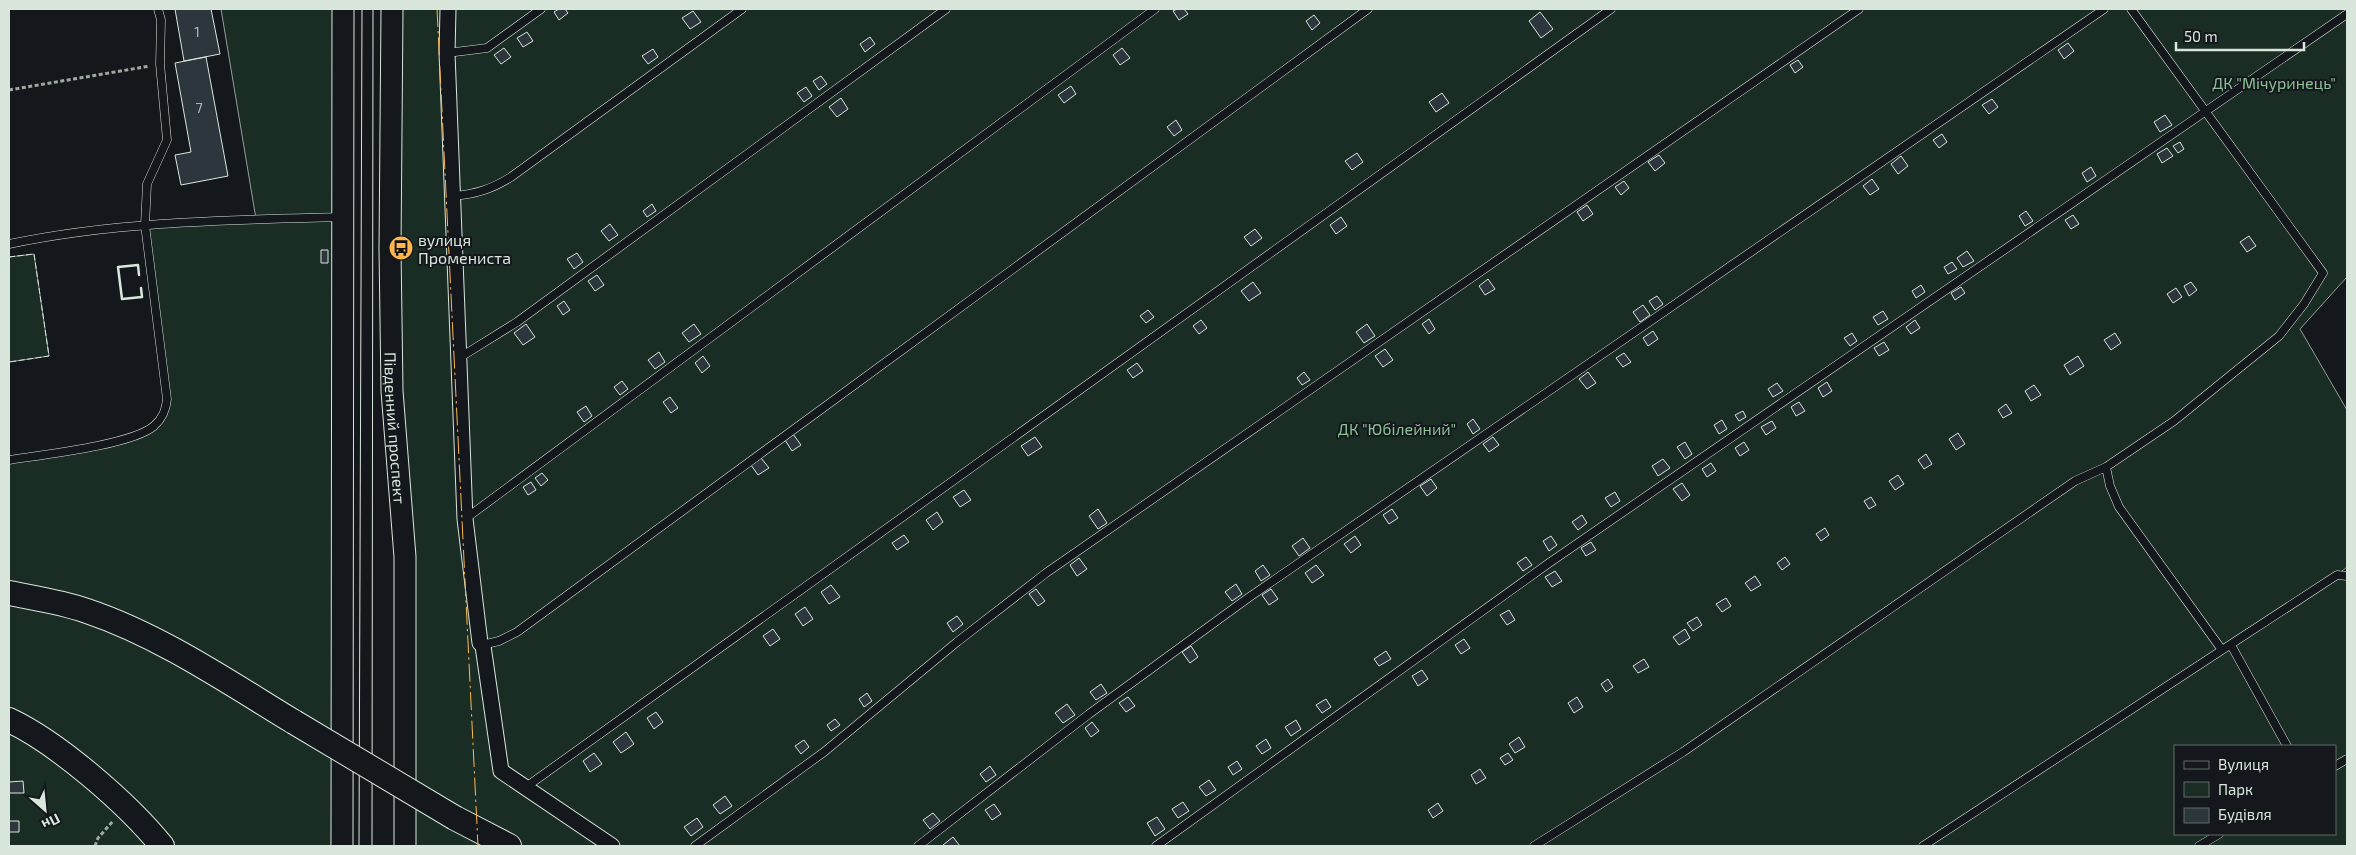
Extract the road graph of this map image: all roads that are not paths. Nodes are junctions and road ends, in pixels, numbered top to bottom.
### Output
1 (158, 9) edge
2 (344, 9) edge
3 (392, 9) edge
4 (448, 9) edge
5 (541, 9) edge
6 (742, 9) edge
7 (946, 9) edge
8 (1155, 9) edge
9 (1368, 9) edge
10 (1611, 9) edge
11 (1859, 9) edge
12 (2104, 9) edge
13 (2131, 9) edge
14 (2347, 14) edge
15 (447, 53) junction
16 (2206, 112) junction
17 (453, 196) junction
18 (342, 217) junction
19 (145, 225) junction
20 (9, 244) edge
21 (459, 358) junction
22 (9, 460) edge
23 (2106, 467) junction
24 (464, 519) junction
25 (2347, 576) edge
26 (9, 593) edge
27 (481, 644) junction
28 (2231, 645) junction
29 (2222, 650) junction
30 (9, 720) edge
31 (2286, 745) edge
32 (2347, 759) edge
33 (2336, 765) edge
34 (526, 788) junction
35 (2217, 835) edge
36 (162, 846) edge
37 (342, 846) edge
38 (405, 846) edge
39 (509, 846) edge
40 (612, 846) edge
41 (695, 846) edge
42 (918, 846) edge
43 (1156, 846) edge
44 (1534, 846) edge
45 (1923, 846) edge
46 (2199, 846) edge

1 - 19 lane
2 - 18 main road
3 - 38 main road, Південний проспект
4 - 15 street
5 - 15 lane
6 - 17 lane
7 - 21 lane
8 - 24 lane
9 - 27 lane
10 - 34 lane
11 - 41 lane
12 - 42 lane
13 - 16 lane
14 - 16 lane
15 - 17 street
16 - 23 lane
16 - 43 lane
17 - 21 street
18 - 19 lane
18 - 37 main road
19 - 20 lane
19 - 22 lane
21 - 24 street
23 - 29 lane
23 - 44 lane
24 - 27 street
25 - 28 lane
26 - 39 main road, bridge
27 - 34 street
28 - 29 lane
28 - 31 lane
29 - 45 lane
30 - 36 main road
32 - 33 lane
34 - 40 street
35 - 46 lane

